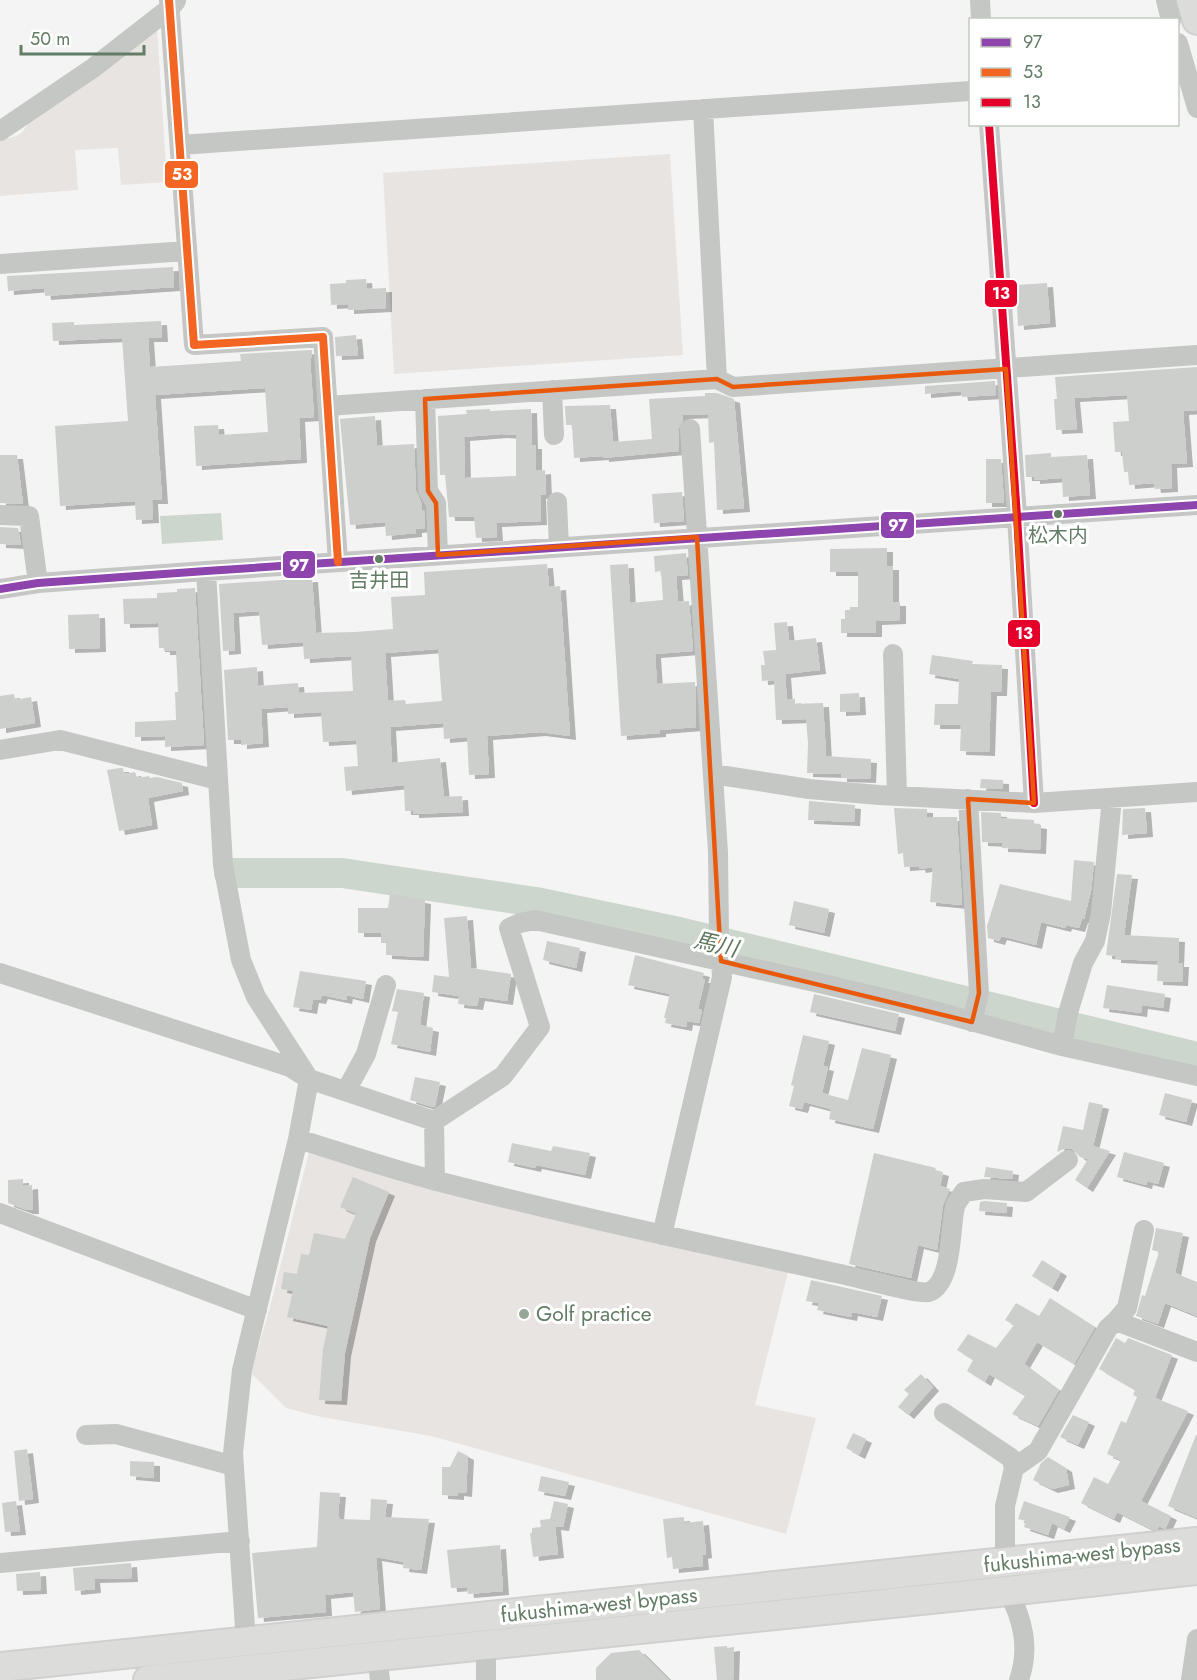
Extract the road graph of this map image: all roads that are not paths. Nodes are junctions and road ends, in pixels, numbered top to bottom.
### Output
1 (980, 0) edge
2 (1166, 0) edge
3 (1191, 0) edge
4 (172, 3) edge
5 (981, 18) edge
6 (1170, 18) edge
7 (1197, 20) edge
8 (1179, 51) edge
9 (1182, 75) edge
10 (969, 91) edge
11 (1197, 108) edge
12 (703, 110) junction
13 (989, 126) edge
14 (0, 131) edge
15 (180, 145) junction
16 (188, 251) junction
17 (0, 264) edge
18 (1197, 355) edge
19 (1006, 369) junction
20 (717, 379) junction
21 (552, 390) junction
22 (424, 399) junction
23 (328, 406) junction
24 (690, 429) dead end
25 (554, 435) dead end
26 (557, 502) dead end
27 (1197, 505) edge
28 (0, 514) edge
29 (1017, 516) junction
30 (697, 537) junction
31 (559, 547) junction
32 (438, 555) junction
33 (338, 562) junction
34 (206, 571) junction
35 (38, 583) junction
36 (0, 590) edge
37 (893, 654) dead end
38 (0, 750) edge
39 (713, 774) junction
40 (218, 780) junction
41 (1197, 792) edge
42 (897, 796) junction
43 (1112, 798) junction
44 (968, 800) junction
45 (1034, 803) junction
46 (720, 950) junction
47 (0, 973) edge
48 (386, 986) dead end
49 (976, 1008) junction
50 (1063, 1041) junction
51 (1197, 1076) edge
52 (309, 1079) junction
53 (346, 1091) junction
54 (434, 1121) junction
55 (298, 1139) junction
56 (1068, 1160) dead end
57 (435, 1181) junction
58 (0, 1214) edge
59 (1144, 1230) dead end
60 (662, 1235) junction
61 (257, 1310) junction
62 (1116, 1321) junction
63 (1197, 1352) edge
64 (944, 1413) dead end
65 (86, 1435) dead end
66 (234, 1466) junction
67 (1014, 1468) junction
68 (240, 1541) junction
69 (1197, 1542) edge
70 (0, 1563) edge
71 (1005, 1563) junction
72 (1197, 1570) edge
73 (1008, 1591) junction
74 (1197, 1639) edge
75 (246, 1642) junction
76 (486, 1646) junction
77 (0, 1667) edge
78 (378, 1668) edge
79 (248, 1675) edge
80 (148, 1680) edge
81 (486, 1680) edge
82 (1019, 1680) edge
83 (1191, 1680) edge

1 - 5 street
2 - 6 street
3 - 7 highway
4 - 14 street
4 - 15 street
8 - 9 street
9 - 11 street
10 - 12 street
12 - 15 street
12 - 20 street
13 - 19 street
15 - 16 street
16 - 17 street
16 - 23 street
18 - 19 street
19 - 20 street
19 - 29 street
20 - 21 street
21 - 22 street
21 - 25 street
22 - 23 street
22 - 32 street
23 - 33 street
24 - 30 street
26 - 31 street
27 - 29 street
28 - 35 street
29 - 30 street
29 - 45 street
30 - 31 street
30 - 39 street
31 - 32 street
32 - 33 street
33 - 34 street
34 - 35 street
34 - 40 street
35 - 36 street
37 - 42 street
38 - 40 street
39 - 42 street
39 - 46 street
40 - 52 street
41 - 43 street
42 - 44 street
43 - 45 street
43 - 50 street
44 - 45 street
44 - 49 street
46 - 49 street
46 - 54 street
46 - 60 street
47 - 52 street
48 - 53 street
49 - 50 street
50 - 51 street
52 - 53 street
52 - 55 street
53 - 54 street
54 - 57 street
55 - 57 street
55 - 61 street
56 - 60 street
57 - 60 street
58 - 61 street
59 - 62 street
61 - 66 street
62 - 63 street
62 - 67 street
64 - 67 street
65 - 66 street
66 - 68 street
67 - 71 street
68 - 70 street
68 - 75 street
69 - 71 highway, fukushima-west bypass
71 - 75 highway, fukushima-west bypass
72 - 73 highway, fukushima-west bypass
73 - 76 highway, fukushima-west bypass
73 - 82 street
74 - 83 street
75 - 77 highway, fukushima-west bypass
76 - 78 highway, fukushima-west bypass
76 - 81 street
78 - 79 highway, fukushima-west bypass
79 - 80 highway, fukushima-west bypass

